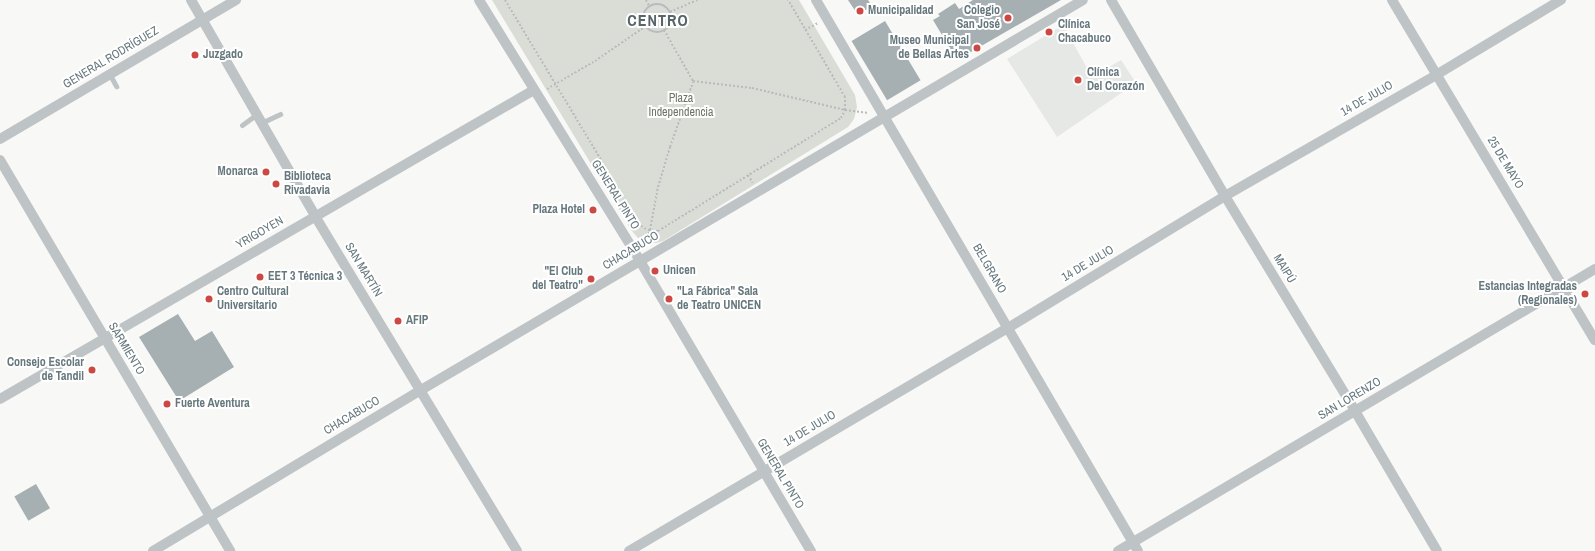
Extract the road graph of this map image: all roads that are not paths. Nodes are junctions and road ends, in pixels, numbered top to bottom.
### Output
1 (191, 0) edge
2 (236, 0) edge
3 (479, 0) edge
4 (816, 0) edge
5 (1083, 0) edge
6 (1111, 0) edge
7 (1392, 0) edge
8 (1561, 0) edge
9 (202, 19) junction
10 (110, 75) junction
11 (1436, 75) junction
12 (116, 86) dead end
13 (536, 93) junction
14 (280, 114) dead end
15 (885, 116) junction
16 (260, 118) junction
17 (242, 125) dead end
18 (0, 139) edge
19 (0, 160) edge
20 (1225, 196) junction
21 (315, 216) junction
22 (640, 261) junction
23 (1595, 269) edge
24 (1565, 287) junction
25 (1008, 328) junction
26 (104, 338) junction
27 (1595, 340) edge
28 (421, 390) junction
29 (0, 399) edge
30 (1355, 411) junction
31 (763, 472) junction
32 (210, 517) junction
33 (1133, 542) junction
34 (153, 551) edge
35 (230, 551) edge
36 (517, 551) edge
37 (629, 551) edge
38 (811, 551) edge
39 (1118, 551) edge
40 (1138, 551) edge
41 (1437, 551) edge

1 - 9 street, SAN MARTÍN
2 - 9 street, GENERAL RODRÍGUEZ
3 - 13 street, GENERAL PINTO
4 - 15 street, BELGRANO
5 - 15 street, CHACABUCO
6 - 20 street, MAIPÚ
7 - 11 street, 25 DE MAYO
8 - 11 street, 14 DE JULIO
9 - 10 street, GENERAL RODRÍGUEZ
9 - 16 street, SAN MARTÍN
10 - 12 lane
10 - 18 street, GENERAL RODRÍGUEZ
11 - 20 street, 14 DE JULIO
11 - 24 street, 25 DE MAYO
13 - 21 street, YRIGOYEN
13 - 22 street, GENERAL PINTO
14 - 16 lane
15 - 22 street, CHACABUCO
15 - 25 street, BELGRANO
16 - 17 lane
16 - 21 street, SAN MARTÍN
19 - 26 street, SARMIENTO
20 - 25 street, 14 DE JULIO
20 - 30 street, MAIPÚ
21 - 26 street, YRIGOYEN
21 - 28 street, SAN MARTÍN
22 - 28 street, CHACABUCO
22 - 31 street, GENERAL PINTO
23 - 24 street, SAN LORENZO
24 - 27 street, 25 DE MAYO
24 - 30 street, SAN LORENZO
25 - 31 street, 14 DE JULIO
25 - 33 street, BELGRANO
26 - 29 street, YRIGOYEN
26 - 32 street, SARMIENTO
28 - 32 street, CHACABUCO
28 - 36 street, SAN MARTÍN
30 - 33 street, SAN LORENZO
30 - 41 street, MAIPÚ
31 - 37 street, 14 DE JULIO
31 - 38 street, GENERAL PINTO
32 - 34 street, CHACABUCO
32 - 35 street, SARMIENTO
33 - 39 street, SAN LORENZO
33 - 40 street, BELGRANO

